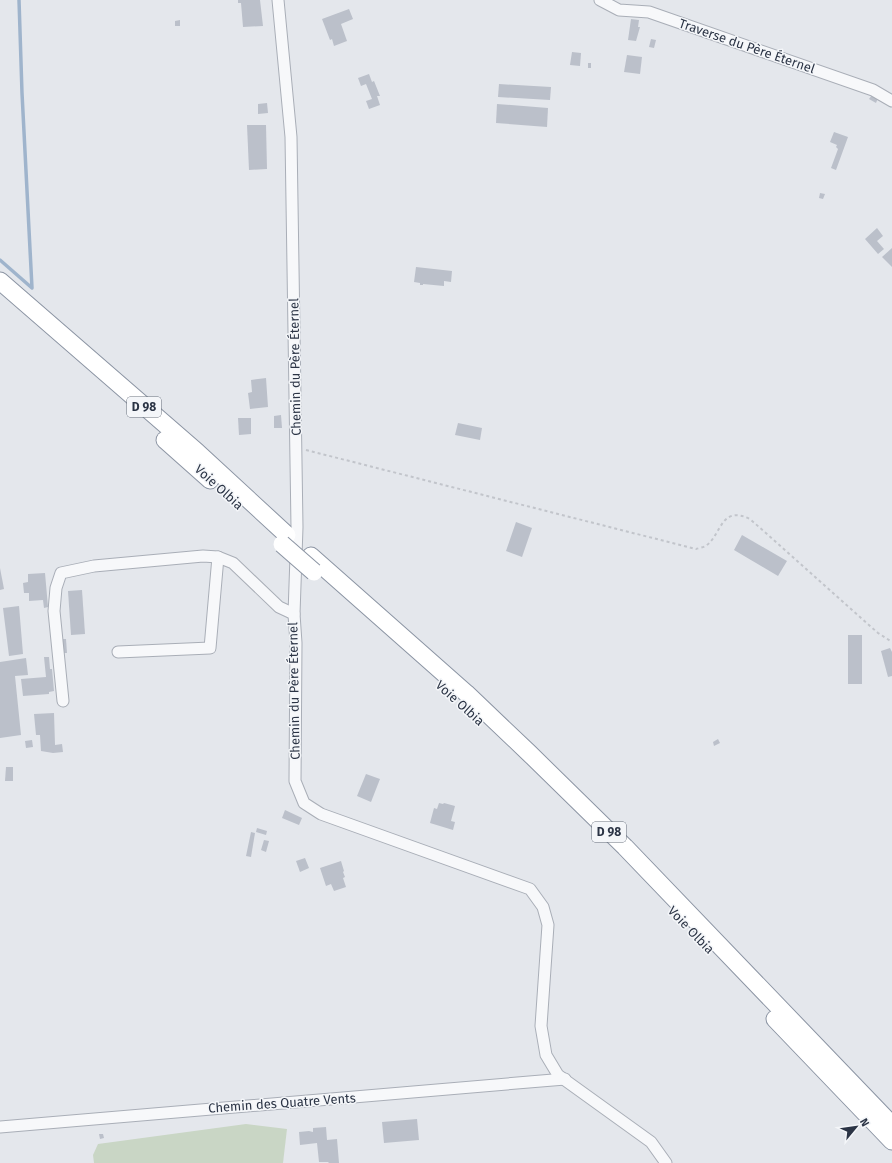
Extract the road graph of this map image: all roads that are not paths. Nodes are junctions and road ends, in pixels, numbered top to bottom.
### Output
1 (278, 0) edge
2 (600, 0) edge
3 (892, 101) edge
4 (0, 280) edge
5 (0, 295) edge
6 (285, 540) junction
7 (218, 557) junction
8 (313, 564) junction
9 (294, 614) junction
10 (118, 652) dead end
11 (63, 701) dead end
12 (565, 1079) junction
13 (892, 1125) edge
14 (0, 1127) edge
15 (892, 1141) edge
16 (666, 1163) edge

1 - 9 street, Chemin du Père Éternel
2 - 3 street, Traverse du Père Éternel
4 - 6 highway, Voie Olbia / D 98
5 - 6 highway, Voie Olbia / D 98
6 - 8 highway, Voie Olbia / D 98, bridge
7 - 9 street
7 - 10 street
7 - 11 street
8 - 13 highway, Voie Olbia / D 98
8 - 15 highway, Voie Olbia / D 98
9 - 12 street, Chemin du Père Éternel
12 - 14 street, Chemin des Quatre Vents
12 - 16 street, Chemin du Père Éternel

